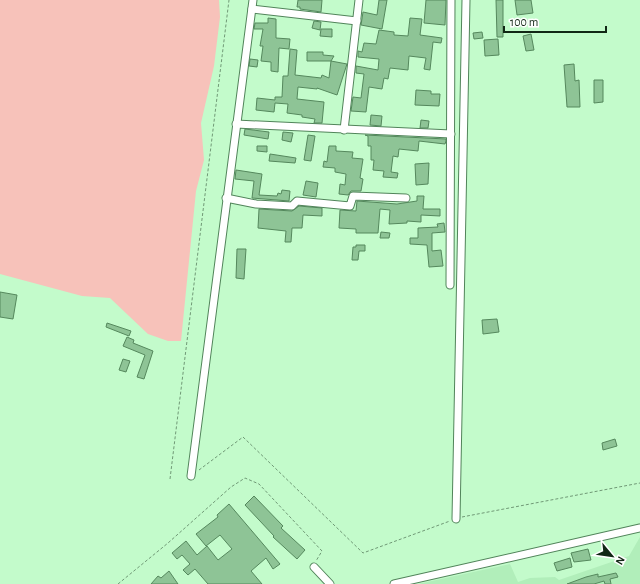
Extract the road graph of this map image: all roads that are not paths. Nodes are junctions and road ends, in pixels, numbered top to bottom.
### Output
1 (254, 0) edge
2 (359, 0) edge
3 (451, 0) edge
4 (466, 0) edge
5 (252, 9) junction
6 (356, 21) junction
7 (236, 124) junction
8 (344, 130) junction
9 (451, 134) junction
10 (226, 198) junction
11 (406, 198) dead end
12 (450, 285) dead end
13 (191, 476) road end
14 (456, 519) road end
15 (640, 528) edge
16 (314, 567) road end
17 (330, 584) edge
18 (394, 584) edge

1 - 5 street
2 - 6 street
3 - 9 street
4 - 14 street
5 - 6 street
5 - 7 street
6 - 8 street
7 - 8 street
7 - 10 street
8 - 9 street
9 - 12 street
10 - 11 street
10 - 13 street
15 - 18 street
16 - 17 street

